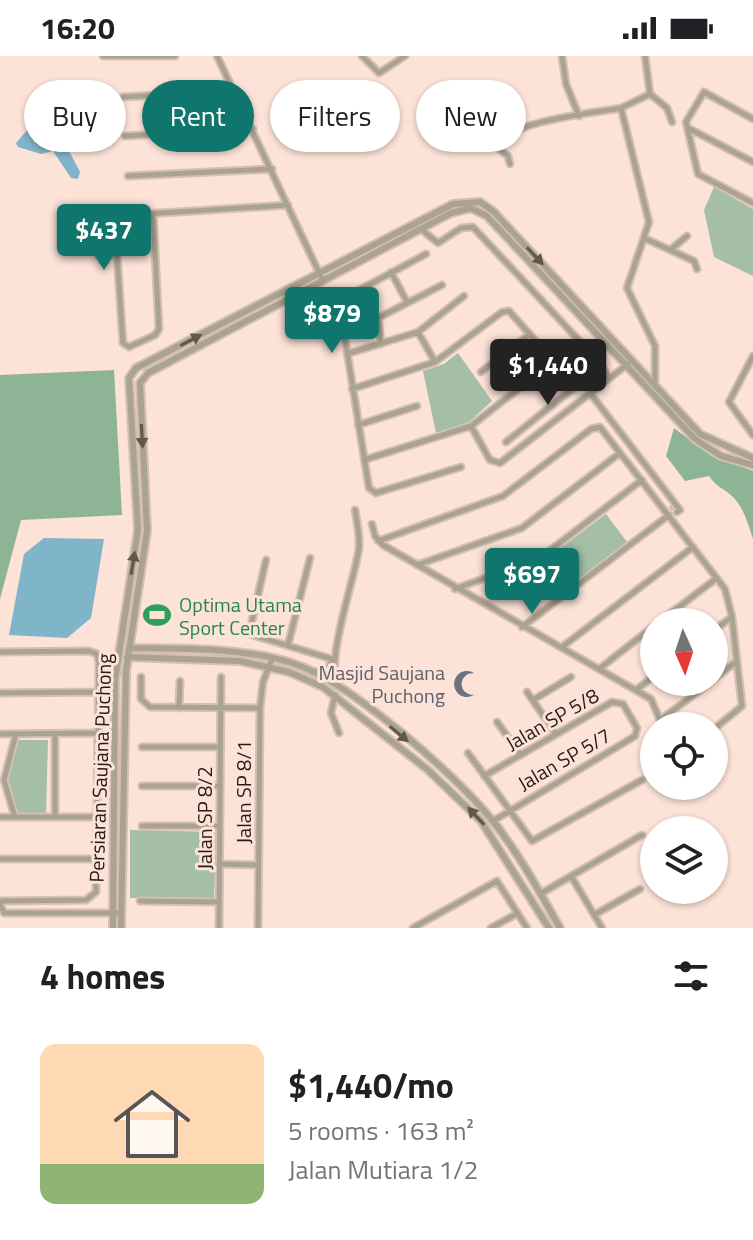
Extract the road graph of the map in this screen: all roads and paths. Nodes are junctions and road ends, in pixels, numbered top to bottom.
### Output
1 (103, 56) edge
2 (175, 56) edge
3 (217, 56) edge
4 (362, 56) edge
5 (405, 56) edge
6 (562, 56) edge
7 (645, 56) edge
8 (229, 80) edge
9 (650, 94) junction
10 (621, 108) junction
11 (580, 116) junction
12 (753, 119) edge
13 (672, 122) dead end
14 (688, 125) junction
15 (254, 131) edge
16 (753, 162) edge
17 (510, 164) dead end
18 (272, 169) junction
19 (128, 176) dead end
20 (753, 203) edge
21 (288, 205) junction
22 (153, 214) junction
23 (434, 222) junction
24 (421, 230) junction
25 (687, 236) dead end
26 (431, 237) junction
27 (644, 238) junction
28 (670, 250) junction
29 (426, 254) dead end
30 (697, 269) dead end
31 (391, 272) junction
32 (321, 278) junction
33 (442, 285) dead end
34 (464, 296) dead end
35 (407, 302) junction
36 (418, 332) junction
37 (530, 334) junction
38 (381, 344) junction
39 (347, 354) junction
40 (753, 356) edge
41 (555, 360) junction
42 (632, 361) junction
43 (435, 362) junction
44 (625, 366) junction
45 (481, 372) dead end
46 (609, 379) junction
47 (655, 385) junction
48 (352, 389) junction
49 (590, 393) junction
50 (417, 406) dead end
51 (358, 425) junction
52 (471, 426) junction
53 (753, 435) edge
54 (506, 442) dead end
55 (620, 453) junction
56 (753, 458) edge
57 (364, 460) junction
58 (753, 465) edge
59 (461, 467) dead end
60 (642, 480) junction
61 (355, 510) dead end
62 (672, 510) junction
63 (137, 512) junction
64 (146, 518) junction
65 (372, 524) dead end
66 (138, 530) junction
67 (378, 541) junction
68 (693, 547) junction
69 (310, 558) dead end
70 (266, 560) dead end
71 (416, 566) junction
72 (717, 578) junction
73 (455, 589) junction
74 (677, 608) edge
75 (732, 617) junction
76 (728, 620) edge
77 (522, 627) junction
78 (132, 631) junction
79 (640, 637) edge
80 (288, 645) junction
81 (562, 647) junction
82 (146, 649) junction
83 (0, 652) edge
84 (336, 652) junction
85 (124, 653) junction
86 (143, 657) junction
87 (332, 659) junction
88 (737, 661) junction
89 (271, 663) junction
90 (728, 668) edge
91 (599, 669) junction
92 (126, 671) junction
93 (313, 672) junction
94 (141, 677) dead end
95 (221, 677) dead end
96 (571, 677) dead end
97 (180, 681) dead end
98 (339, 687) junction
99 (640, 687) edge
100 (636, 690) junction
101 (97, 692) junction
102 (527, 692) dead end
103 (640, 692) edge
104 (0, 693) edge
105 (335, 695) junction
106 (646, 696) edge
107 (692, 696) edge
108 (533, 700) junction
109 (179, 708) junction
110 (221, 708) junction
111 (260, 708) junction
112 (630, 717) joint
113 (728, 719) edge
114 (497, 722) dead end
115 (96, 733) junction
116 (339, 733) dead end
117 (0, 734) edge
118 (16, 734) junction
119 (55, 734) junction
120 (556, 734) junction
121 (142, 747) dead end
122 (220, 747) junction
123 (468, 753) dead end
124 (521, 755) junction
125 (484, 776) junction
126 (640, 781) edge
127 (142, 786) dead end
128 (220, 786) junction
129 (508, 810) junction
130 (0, 817) edge
131 (15, 817) junction
132 (55, 817) junction
133 (96, 817) junction
134 (493, 821) junction
135 (142, 826) dead end
136 (220, 826) junction
137 (640, 836) edge
138 (0, 859) edge
139 (96, 859) junction
140 (219, 864) junction
141 (258, 865) junction
142 (571, 876) junction
143 (640, 889) dead end
144 (540, 894) junction
145 (140, 901) dead end
146 (0, 902) edge
147 (219, 902) junction
148 (518, 912) junction
149 (117, 913) junction
150 (594, 915) junction
151 (113, 928) edge
152 (121, 928) edge
153 (219, 928) edge
154 (258, 928) edge
155 (413, 928) edge
156 (491, 928) edge
157 (527, 928) edge
158 (549, 928) edge
159 (560, 928) edge
160 (602, 928) edge

1 - 2 street
3 - 8 street
4 - 5 street
6 - 11 street
7 - 9 street
9 - 10 street
9 - 13 street
10 - 11 street
10 - 27 street
11 - 17 street
12 - 14 street
14 - 16 street
14 - 20 street
15 - 18 street
18 - 19 street
18 - 21 street
21 - 22 street
21 - 32 street
22 - 22 street
23 - 24 street, Persiaran Saujana Puchong
23 - 26 street
23 - 44 street, Persiaran Saujana Puchong
24 - 26 street
24 - 32 street, Persiaran Saujana Puchong
25 - 28 street
26 - 46 street
27 - 28 street
27 - 47 street
28 - 30 street
29 - 31 street
31 - 35 street
31 - 39 street
32 -> 42 street, Persiaran Saujana Puchong
63 -> 32 street, Persiaran Saujana Puchong
32 -> 64 street, Persiaran Saujana Puchong
33 - 35 street
34 - 36 street
35 - 38 street
36 - 38 street
36 - 43 street
37 - 41 street
37 - 43 street
37 - 45 street
38 - 39 street
39 - 48 street
40 - 53 street
41 - 52 street
41 - 54 street
42 - 44 street
42 - 47 street, Persiaran Saujana Puchong
43 - 48 street
44 - 46 street
44 - 58 street, Persiaran Saujana Puchong
46 - 49 street
47 - 56 street, Persiaran Saujana Puchong
48 - 51 street
49 - 52 street
49 - 62 street
50 - 51 street
51 - 57 street
52 - 57 street
55 - 60 street
55 - 67 street
55 - 71 street
57 - 59 street
60 - 62 street
60 - 73 street
61 - 84 street
62 - 68 street
62 - 77 street
63 - 64 street
63 - 66 street, Persiaran Saujana Puchong
64 - 66 street
64 - 78 street, Persiaran Saujana Puchong
65 - 67 street
85 -> 66 street, Persiaran Saujana Puchong
67 - 71 street
68 - 72 street
68 - 81 street
69 - 80 street
70 - 80 street
71 - 73 street
72 - 74 street
72 - 75 street
73 - 77 street
75 - 76 street
75 - 88 street
77 - 81 street
78 - 82 street
78 - 85 street, Persiaran Saujana Puchong
79 - 91 street
80 - 87 street
81 - 91 street
82 - 85 street
82 - 89 street
83 - 101 street
84 - 87 street
84 - 98 street
85 - 86 street
85 - 92 street, Persiaran Saujana Puchong
85 - 149 street, Persiaran Saujana Puchong
86 - 89 street
86 - 92 street
87 - 93 street
88 - 90 street
88 - 113 street
89 - 93 street
89 - 105 street
89 - 111 street, Jalan SP 8/1
91 - 100 street
92 - 149 street, Persiaran Saujana Puchong
93 - 98 street
94 - 109 street
95 - 110 street, Jalan SP 8/2
96 - 108 street
97 - 109 street
98 -> 134 street
99 - 100 street
100 - 103 street
101 - 104 street
101 - 115 street
102 - 108 street
105 - 116 street
158 -> 105 street
106 - 107 street
108 - 120 street
109 - 110 street
110 - 111 street
110 - 122 street, Jalan SP 8/2
111 - 141 street, Jalan SP 8/1
112 - 120 street, Jalan SP 5/8
112 - 129 street, Jalan SP 5/7
114 - 124 street
115 - 119 street
115 - 133 street
117 - 118 street
118 - 119 street
118 - 131 street
119 - 132 street
120 - 124 street, Jalan SP 5/8
121 - 122 street
122 - 128 street, Jalan SP 8/2
123 - 125 street
124 - 125 street, Jalan SP 5/8
125 - 129 street
126 - 129 street
127 - 128 street
128 - 136 street, Jalan SP 8/2
129 - 134 street, Jalan SP 5/7
130 - 131 street
131 - 132 street
132 - 133 street
133 - 139 street
134 - 144 street
135 - 136 street
136 - 140 street, Jalan SP 8/2
137 - 142 street
138 - 139 street
139 - 146 street
140 - 141 street
140 - 147 street, Jalan SP 8/2
141 - 154 street, Jalan SP 8/1
142 - 144 street
142 - 150 street
143 - 150 street
144 - 159 street
145 - 147 street
146 - 149 street
147 - 153 street, Jalan SP 8/2
148 - 155 street
148 - 156 street
148 - 157 street
149 - 151 street, Persiaran Saujana Puchong
149 - 152 street, Persiaran Saujana Puchong
150 - 160 street

